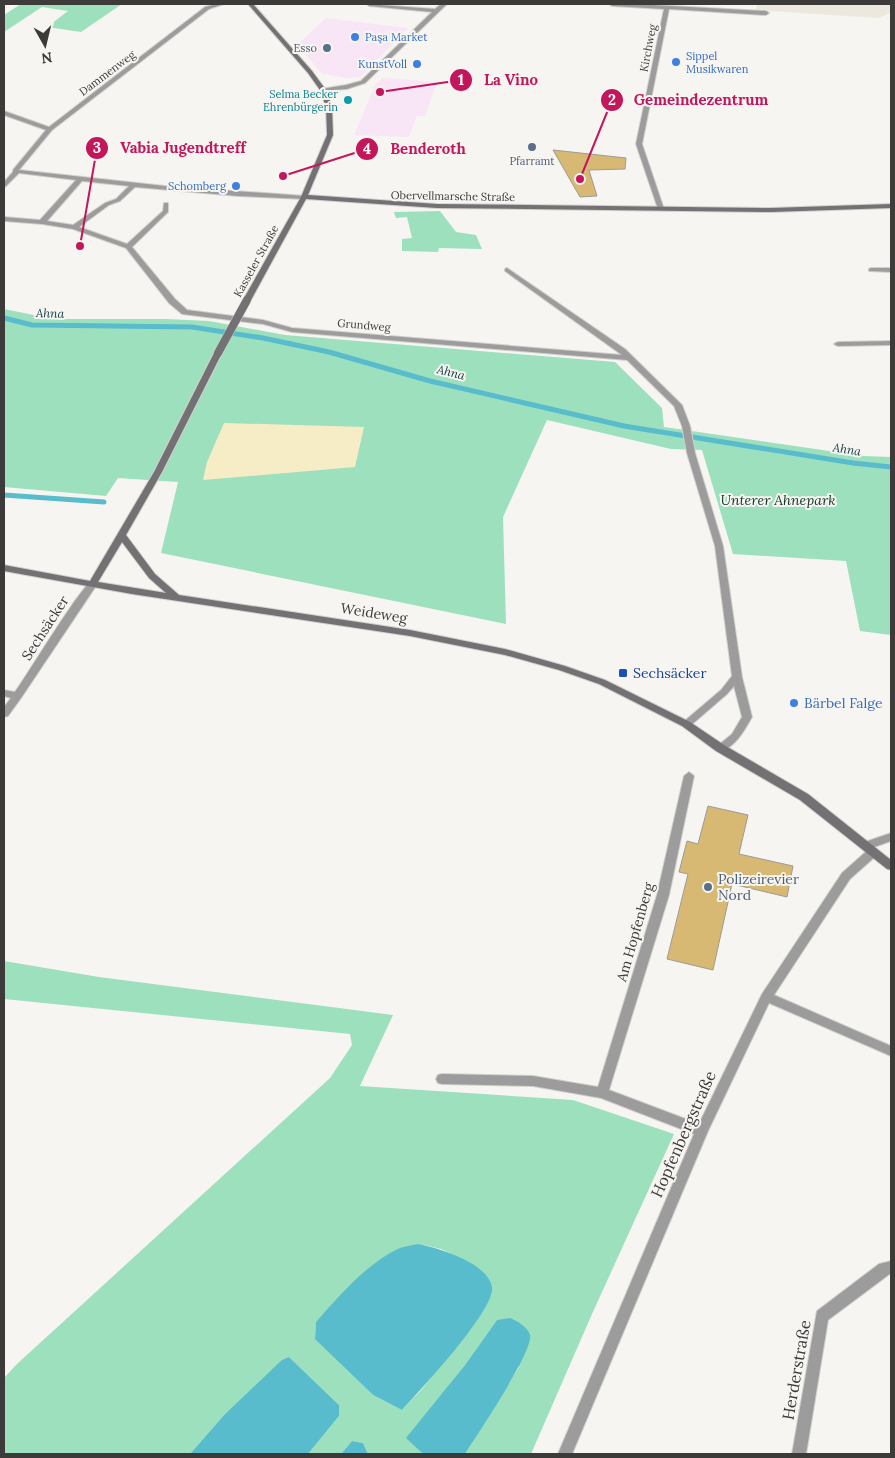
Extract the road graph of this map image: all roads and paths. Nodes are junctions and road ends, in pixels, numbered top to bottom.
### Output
1 (221, 4) edge
2 (250, 4) edge
3 (369, 4) edge
4 (444, 4) edge
5 (612, 4) edge
6 (667, 7) junction
7 (436, 11) junction
8 (766, 13) dead end
9 (323, 90) junction
10 (4, 113) edge
11 (50, 129) junction
12 (16, 171) junction
13 (80, 179) junction
14 (4, 185) edge
15 (133, 185) junction
16 (304, 197) junction
17 (166, 204) dead end
18 (891, 206) edge
19 (661, 209) junction
20 (4, 219) edge
21 (42, 222) junction
22 (74, 227) junction
23 (128, 247) junction
24 (507, 270) dead end
25 (872, 270) dead end
26 (891, 270) edge
27 (891, 343) edge
28 (838, 344) dead end
29 (630, 358) junction
30 (122, 536) junction
31 (4, 568) edge
32 (93, 583) junction
33 (176, 597) junction
34 (737, 677) junction
35 (4, 693) edge
36 (18, 696) junction
37 (4, 714) edge
38 (686, 724) junction
39 (720, 748) junction
40 (689, 776) dead end
41 (891, 837) edge
42 (870, 849) junction
43 (891, 866) edge
44 (766, 997) junction
45 (891, 1051) edge
46 (442, 1079) dead end
47 (602, 1093) junction
48 (702, 1131) junction
49 (891, 1267) edge
50 (565, 1454) edge
51 (799, 1454) edge

1 - 11 street, Dammenweg
2 - 9 main road, Kasseler Straße
3 - 7 street
4 - 7 street
5 - 6 street
6 - 8 street
6 - 19 street, Kirchweg
7 - 9 street
9 - 16 main road, Kasseler Straße
10 - 11 street
11 - 12 street, Dammenweg
12 - 13 street, Obervellmarsche Straße
12 - 14 street, Dammenweg
13 - 15 street, Obervellmarsche Straße
13 - 21 street
15 - 16 street, Obervellmarsche Straße
15 - 22 street
16 - 19 main road, Obervellmarsche Straße
16 - 30 main road, Kasseler Straße, bridge
17 - 23 street
18 - 19 main road, Obervellmarsche Straße
20 - 21 street
21 - 22 street
22 - 23 street
23 - 29 street, Grundweg
24 - 29 street
25 - 26 street
27 - 28 street
29 - 34 street
30 - 32 main road, Kasseler Straße
30 - 33 main road
31 - 32 main road, Weideweg
32 - 33 main road, Weideweg
32 - 36 street, Sechsäcker
33 - 38 main road, Weideweg
34 - 38 street
34 - 39 street
35 - 36 street
36 - 37 street, Sechsäcker
38 - 39 main road, Weideweg
39 - 42 main road, Weideweg
40 - 47 street, Am Hopfenberg
41 - 42 street
42 - 43 main road, Weideweg
42 - 44 street, Hopfenbergstraße
44 - 45 street
44 - 48 street, Hopfenbergstraße
46 - 47 street
47 - 48 street
48 - 50 street, Hopfenbergstraße
49 - 51 street, Herderstraße

